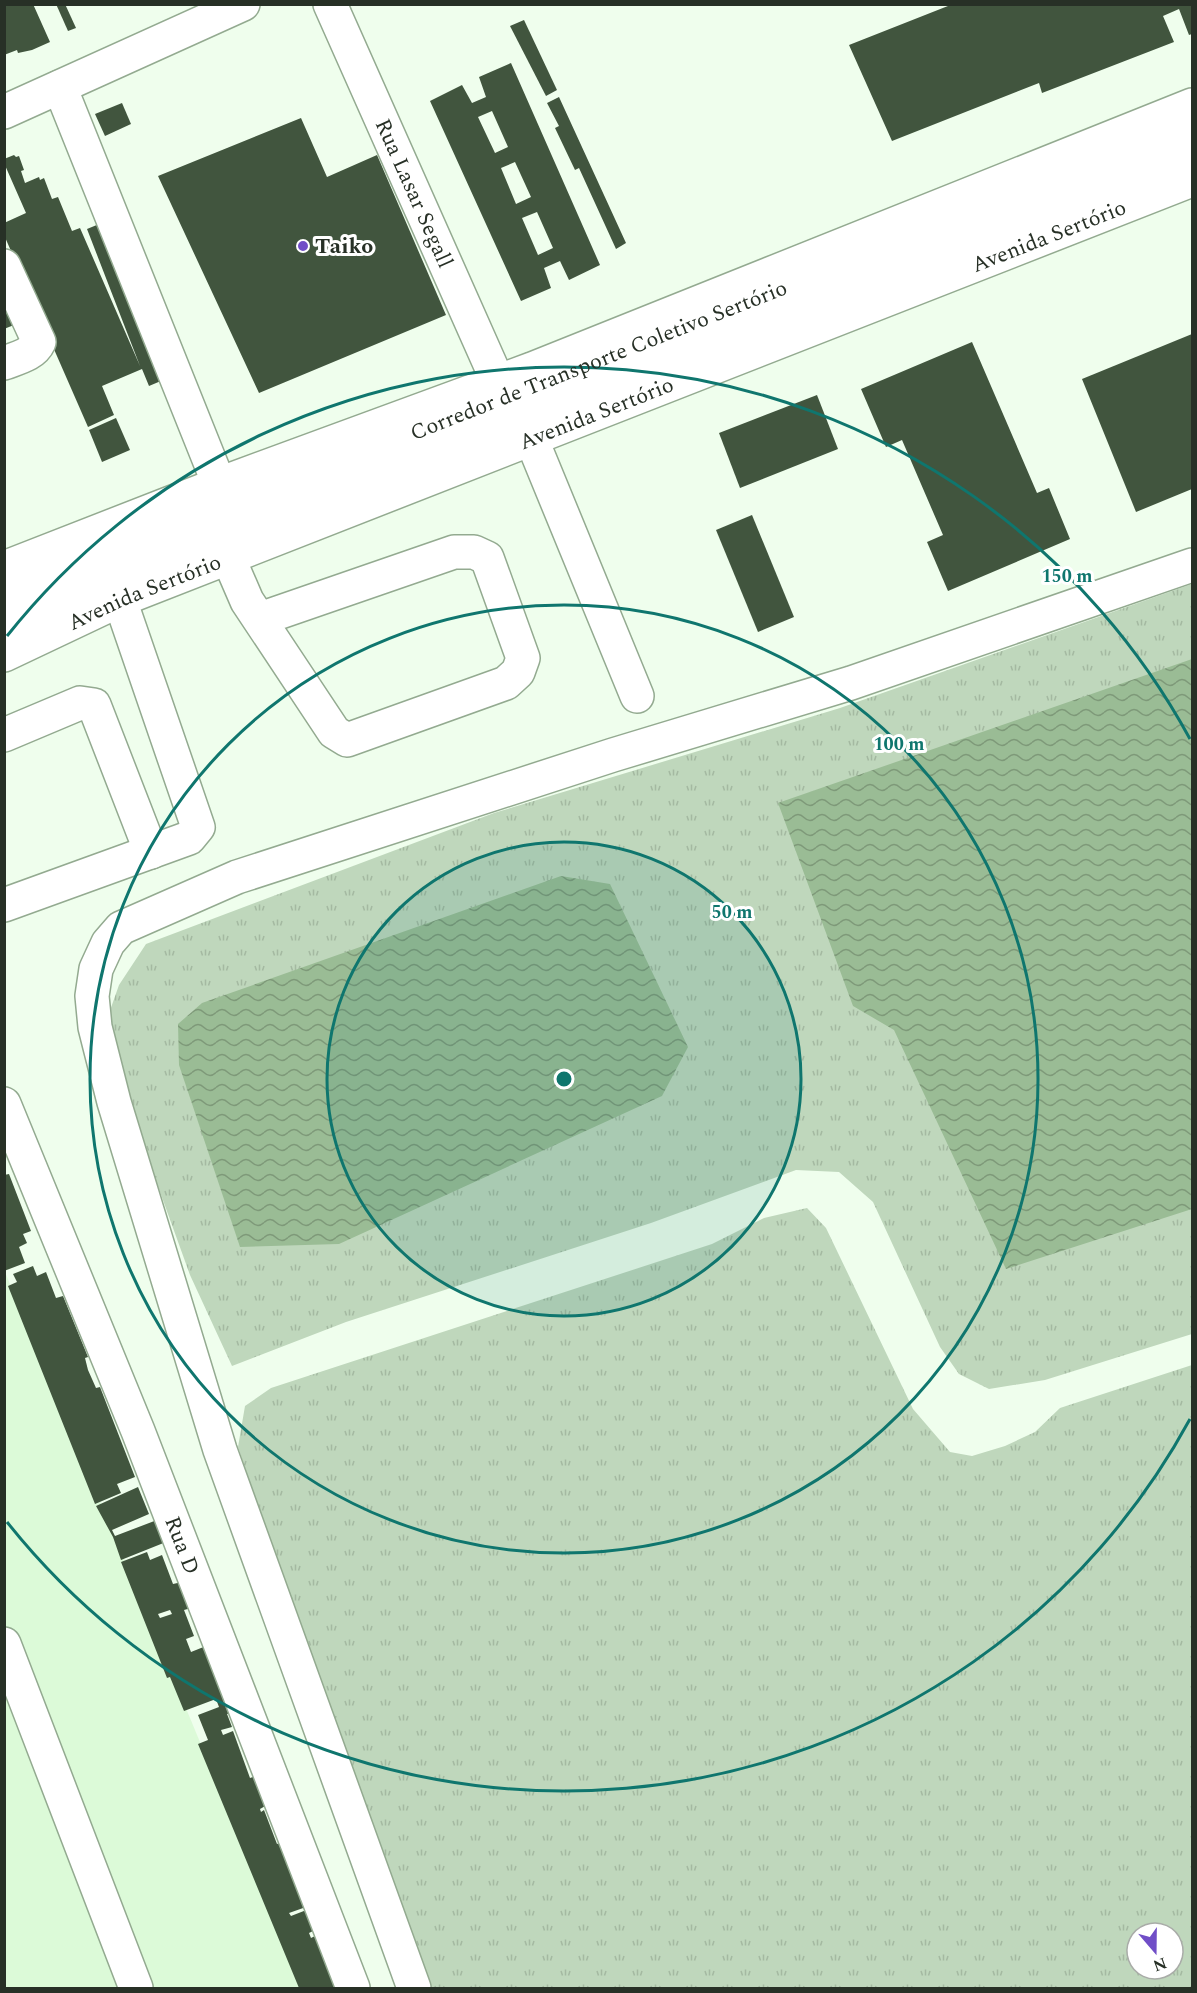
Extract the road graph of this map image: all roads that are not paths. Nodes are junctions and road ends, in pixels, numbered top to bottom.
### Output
1 (243, 4) edge
2 (330, 4) edge
3 (60, 87) junction
4 (1192, 105) edge
5 (4, 112) edge
6 (1192, 127) edge
7 (1192, 160) edge
8 (1192, 180) edge
9 (4, 266) edge
10 (4, 363) edge
11 (498, 382) junction
12 (531, 438) junction
13 (219, 484) junction
14 (228, 557) junction
15 (1192, 565) edge
16 (4, 568) edge
17 (4, 594) edge
18 (120, 600) junction
19 (260, 619) junction
20 (4, 621) edge
21 (4, 655) edge
22 (637, 696) dead end
23 (4, 735) edge
24 (151, 852) junction
25 (4, 904) edge
26 (4, 1104) edge
27 (4, 1644) edge
28 (136, 1989) edge
29 (353, 1989) edge
30 (414, 1989) edge

1 - 3 main road
2 - 11 main road, Rua Lasar Segall
3 - 5 main road
3 - 13 main road
4 - 11 main road
6 - 17 main road, Corredor de Transporte Coletivo Sertório
7 - 20 main road, Corredor de Transporte Coletivo Sertório
8 - 12 main road, Avenida Sertório
9 - 10 main road
11 - 13 main road
12 - 14 main road, Avenida Sertório
12 - 22 main road
13 - 16 main road
14 - 18 main road, Avenida Sertório
14 - 19 main road
15 - 30 main road
18 - 21 main road, Avenida Sertório
18 - 24 main road
19 - 19 main road
23 - 24 main road
24 - 25 main road
26 - 29 main road, Rua D
27 - 28 main road

